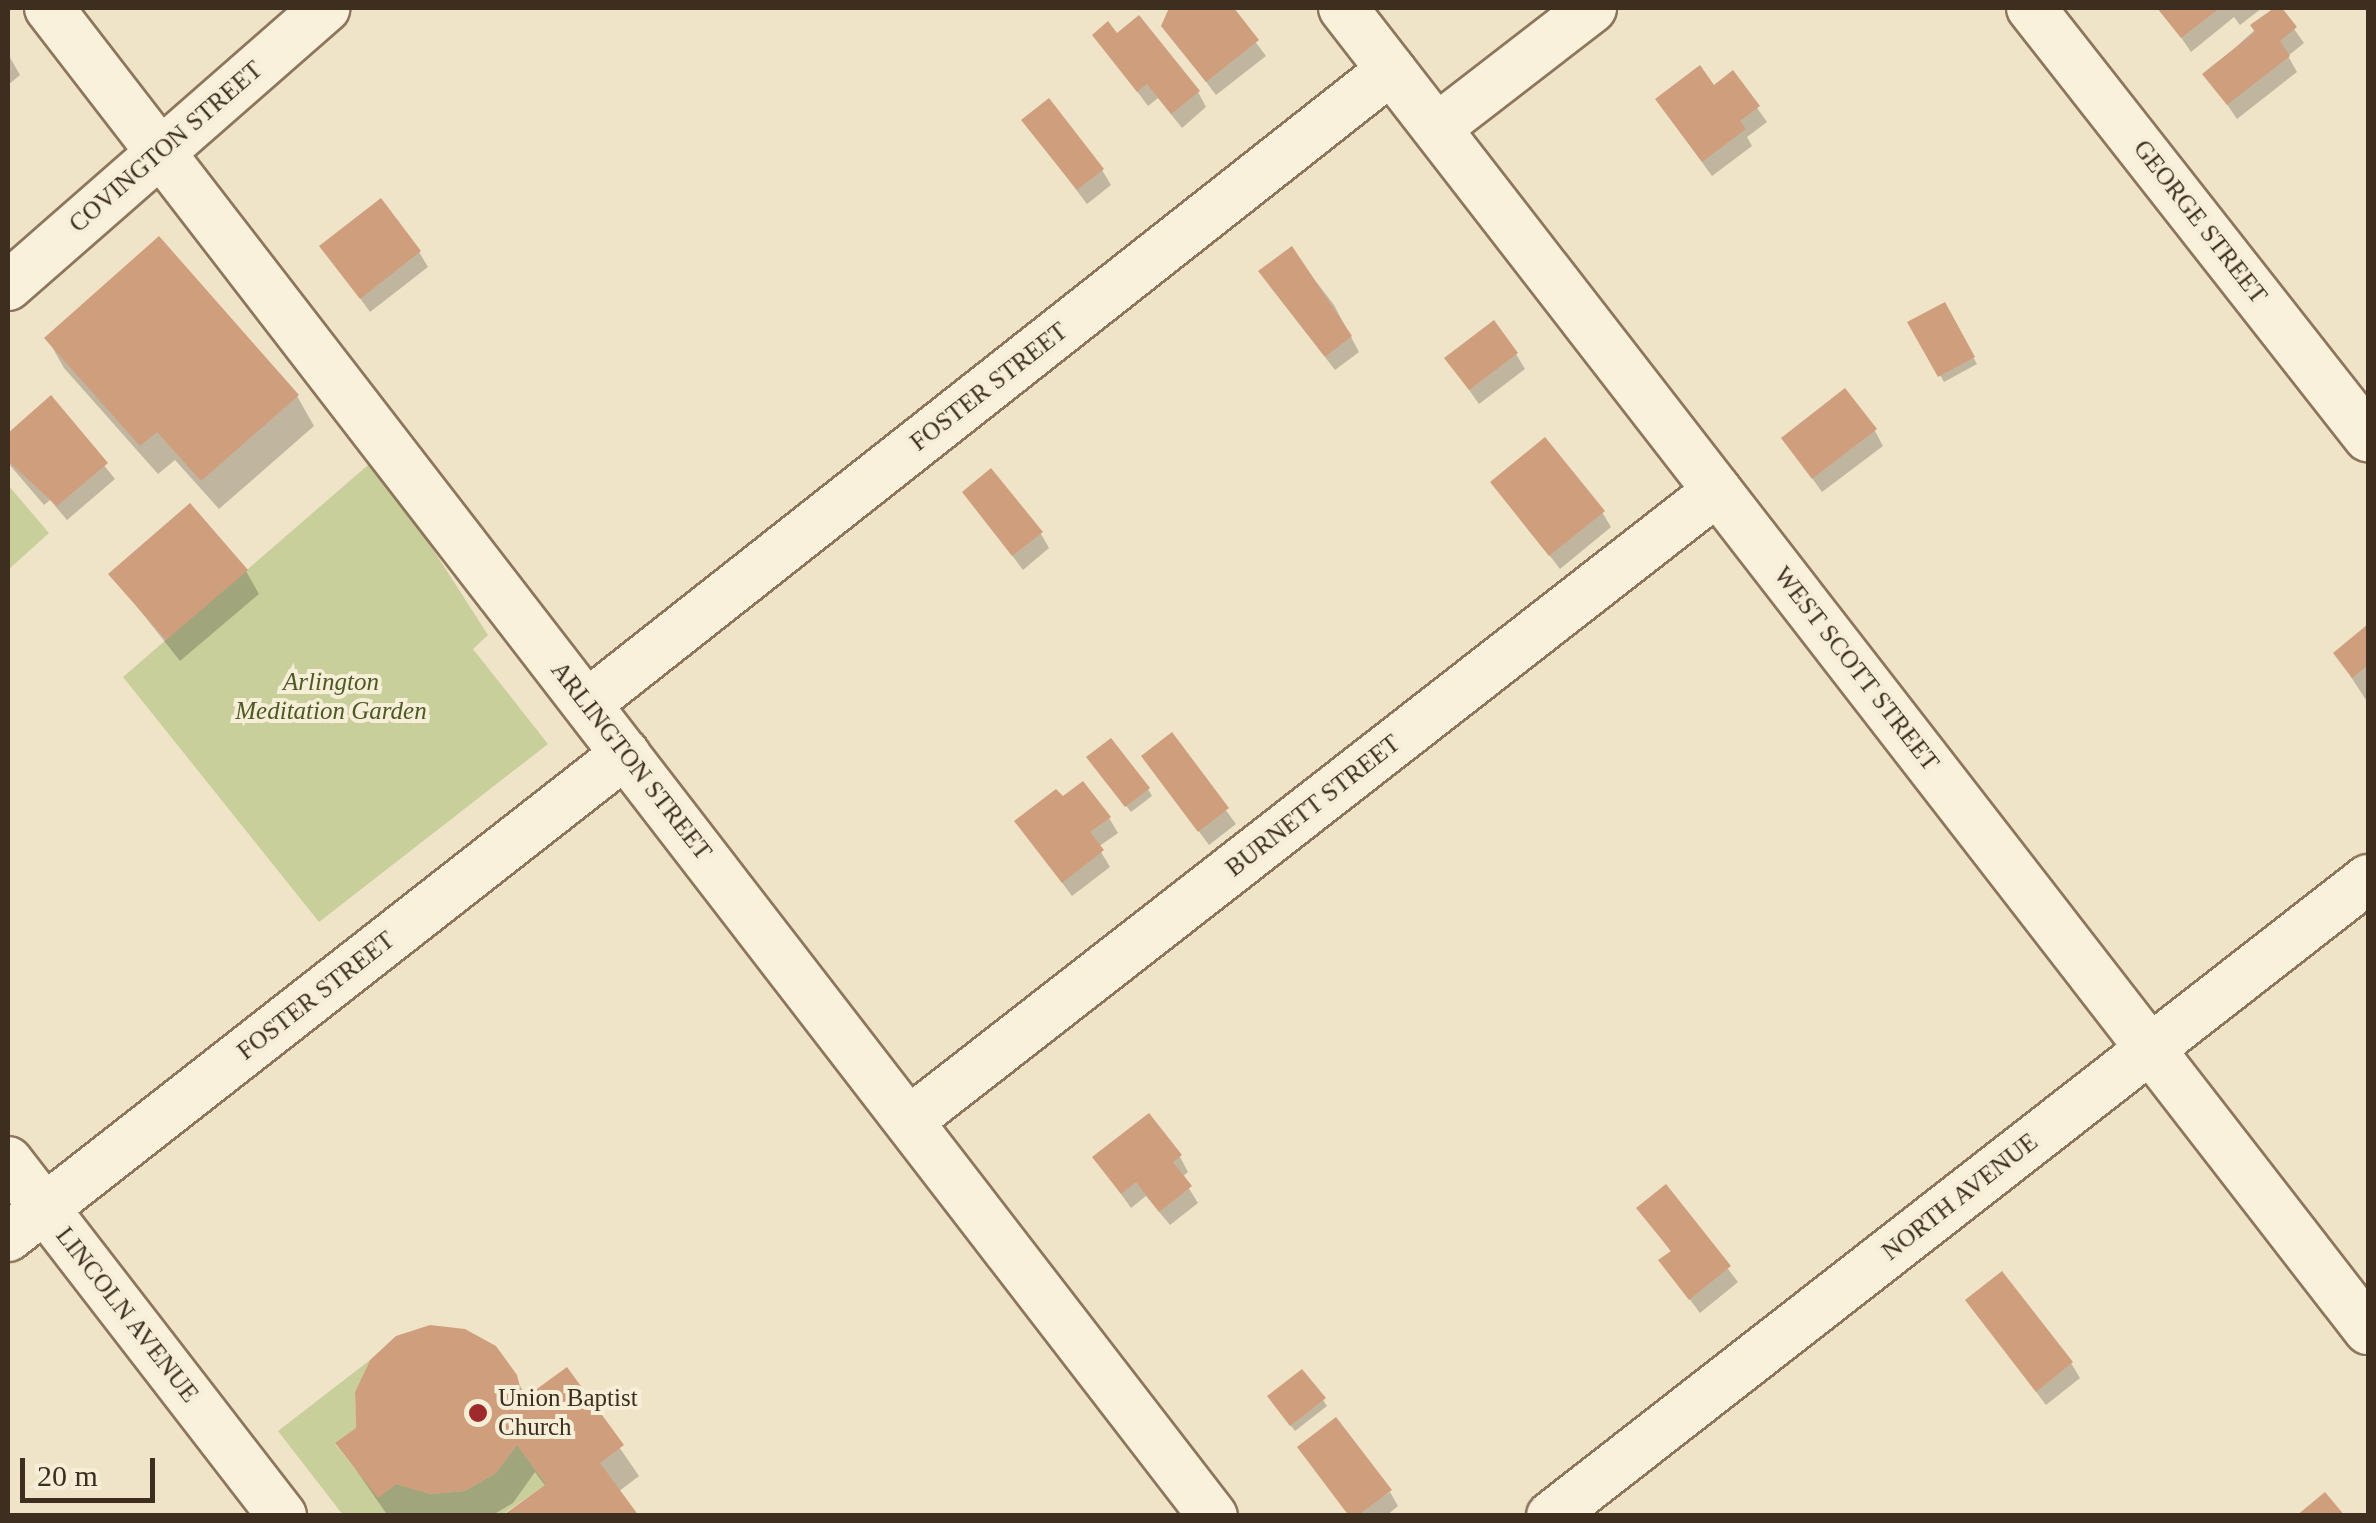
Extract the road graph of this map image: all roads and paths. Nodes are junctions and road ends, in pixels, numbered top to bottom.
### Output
1 (49, 8) edge
2 (326, 8) edge
3 (1343, 8) edge
4 (1592, 8) edge
5 (2031, 8) edge
6 (1391, 70) junction
7 (1437, 128) junction
8 (160, 152) junction
9 (8, 286) edge
10 (2368, 437) edge
11 (1718, 491) junction
12 (587, 704) junction
13 (626, 754) junction
14 (2368, 879) edge
15 (2150, 1049) junction
16 (909, 1121) junction
17 (8, 1161) edge
18 (44, 1208) junction
19 (8, 1238) edge
20 (2368, 1330) edge
21 (282, 1516) edge
22 (1213, 1516) edge
23 (1551, 1516) edge

1 - 8 street, ARLINGTON STREET
2 - 8 street, COVINGTON STREET
3 - 6 street, WEST SCOTT STREET
4 - 7 street
5 - 10 street, GEORGE STREET
6 - 7 street, WEST SCOTT STREET
6 - 12 street, FOSTER STREET
7 - 11 street, WEST SCOTT STREET
8 - 9 street, COVINGTON STREET
8 - 12 street, ARLINGTON STREET
11 - 15 street, WEST SCOTT STREET
11 - 16 street, BURNETT STREET
12 - 13 street, ARLINGTON STREET
13 - 16 street, ARLINGTON STREET
13 - 18 street, FOSTER STREET
14 - 15 street, NORTH AVENUE
15 - 20 street, WEST SCOTT STREET
15 - 23 street, NORTH AVENUE
16 - 22 street, ARLINGTON STREET
17 - 18 street, LINCOLN AVENUE
18 - 19 street, FOSTER STREET
18 - 21 street, LINCOLN AVENUE

